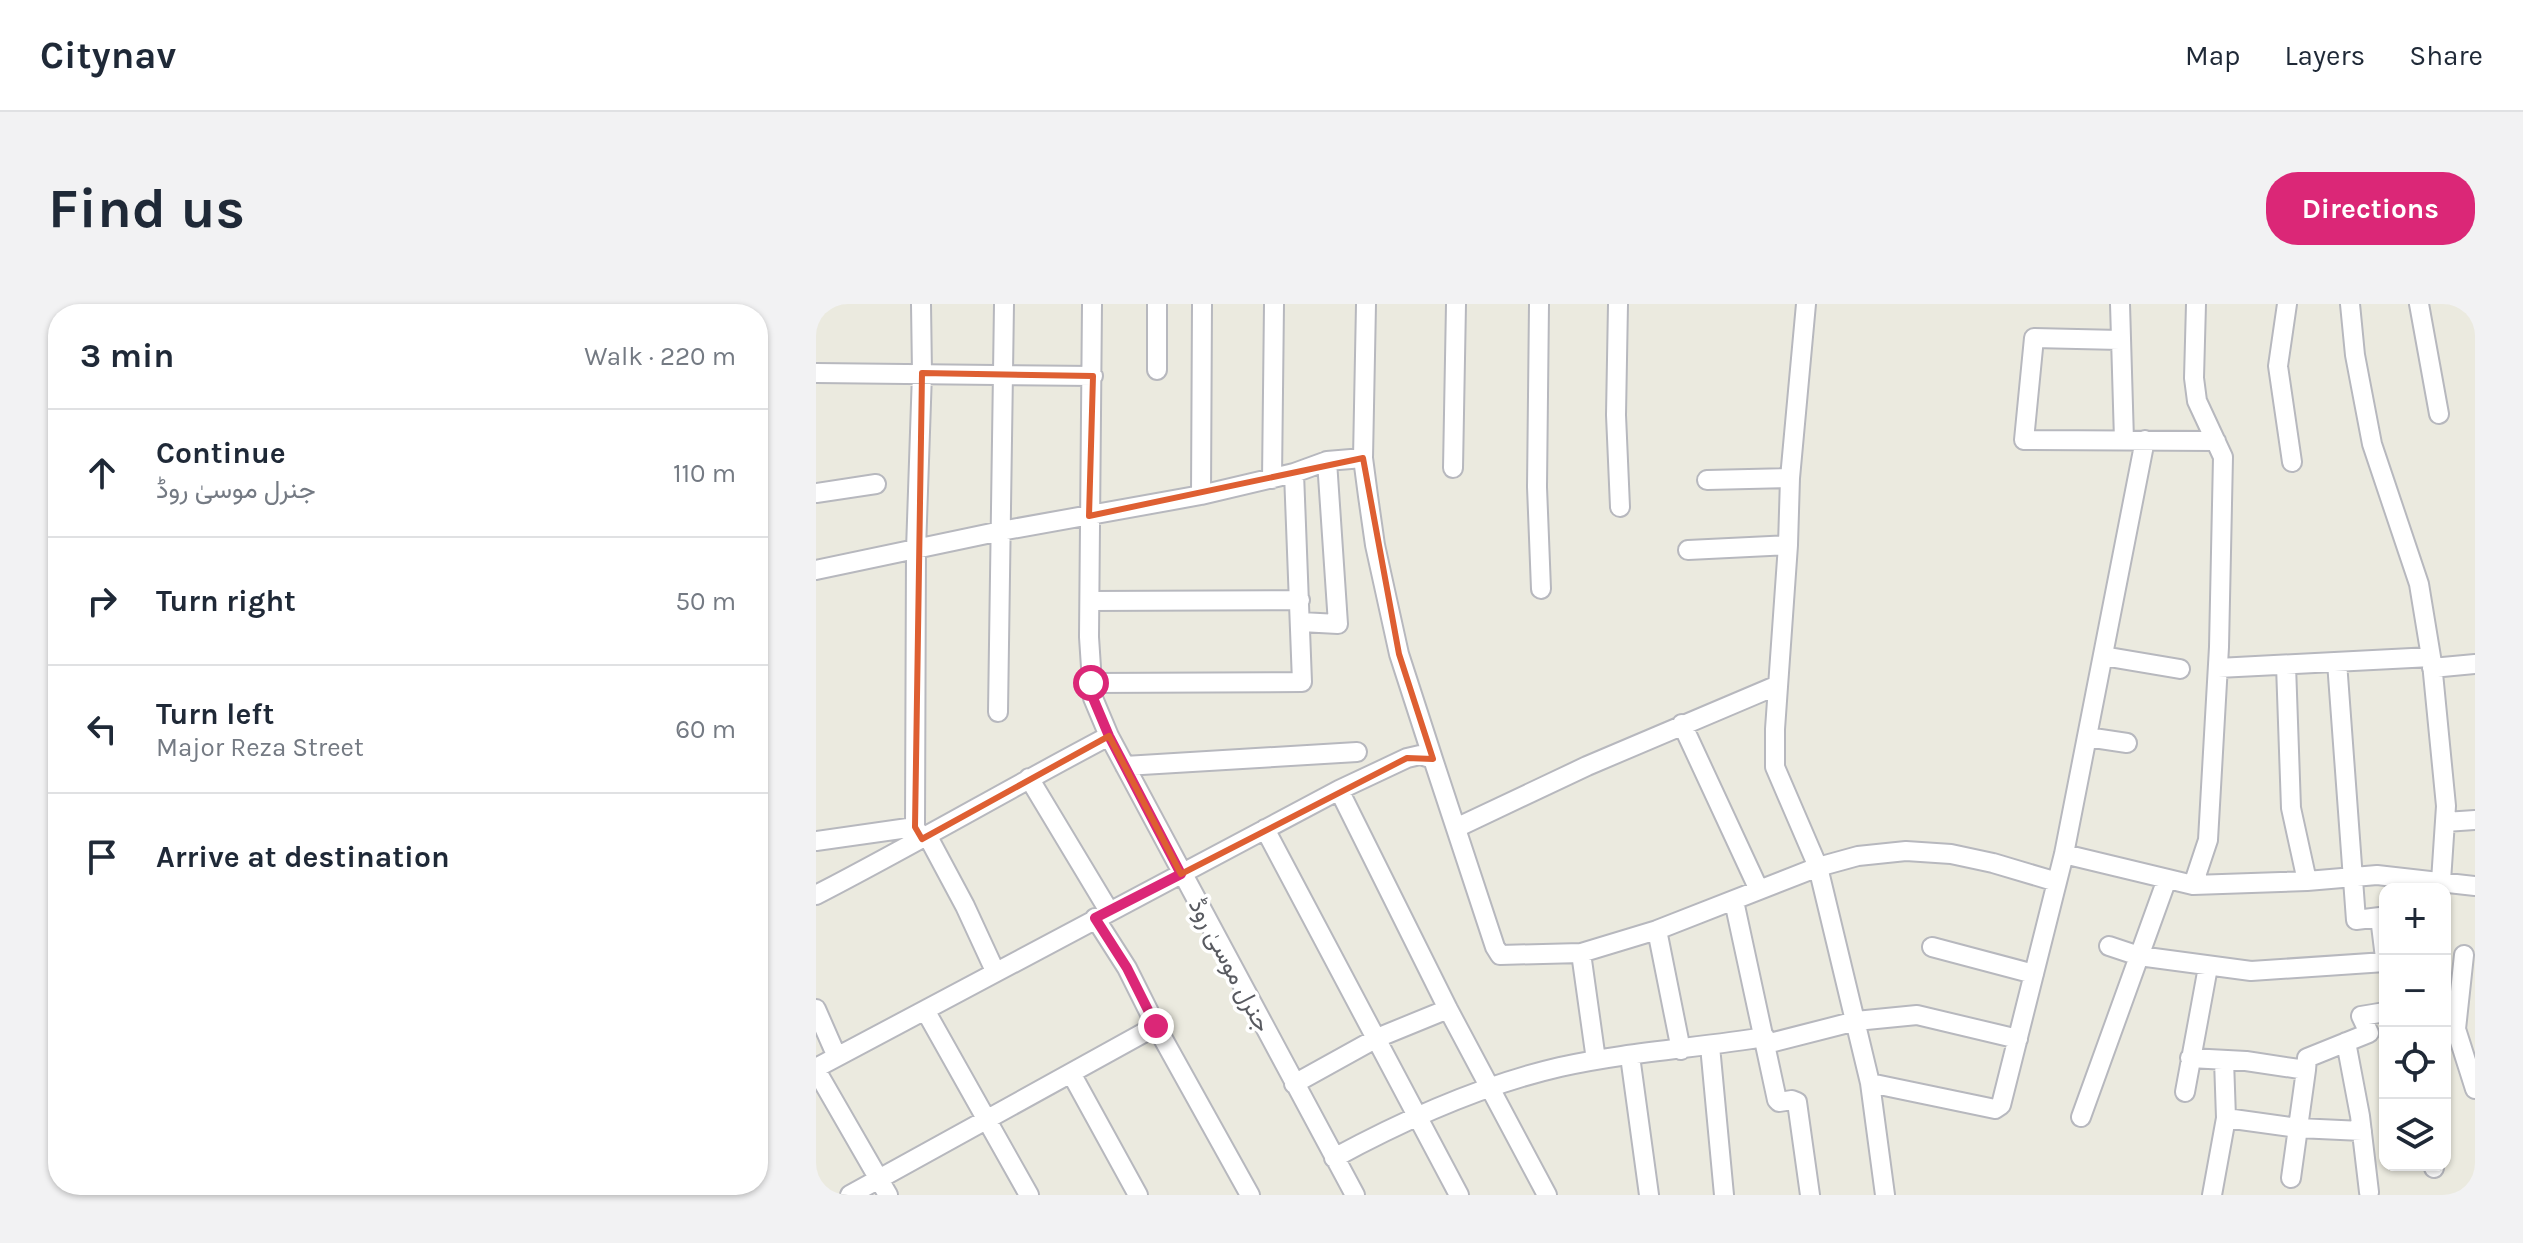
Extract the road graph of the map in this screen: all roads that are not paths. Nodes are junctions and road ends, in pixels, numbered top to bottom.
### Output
1 (921, 304) edge
2 (1004, 304) edge
3 (1092, 304) edge
4 (1157, 304) edge
5 (1202, 304) edge
6 (1274, 304) edge
7 (1366, 304) edge
8 (1456, 304) edge
9 (1539, 304) edge
10 (1618, 304) edge
11 (1806, 304) edge
12 (2120, 304) edge
13 (2196, 304) edge
14 (2287, 304) edge
15 (2350, 304) edge
16 (2419, 304) edge
17 (2120, 340) junction
18 (1157, 370) dead end
19 (816, 373) edge
20 (922, 373) junction
21 (1005, 373) junction
22 (1093, 376) junction
23 (2439, 414) dead end
24 (2124, 440) junction
25 (2145, 440) junction
26 (2216, 441) junction
27 (1363, 458) junction
28 (1327, 461) junction
29 (2292, 462) dead end
30 (1453, 468) dead end
31 (1294, 473) junction
32 (1790, 478) junction
33 (1272, 479) junction
34 (1707, 480) dead end
35 (876, 484) dead end
36 (816, 493) edge
37 (1201, 495) junction
38 (1620, 507) dead end
39 (1089, 516) junction
40 (1001, 531) junction
41 (1788, 545) junction
42 (916, 550) junction
43 (1688, 550) dead end
44 (816, 570) edge
45 (1541, 589) dead end
46 (1300, 600) junction
47 (1090, 601) junction
48 (1301, 622) junction
49 (2103, 656) junction
50 (2337, 662) junction
51 (2432, 662) junction
52 (2475, 664) edge
53 (2286, 665) junction
54 (2218, 668) junction
55 (2180, 669) dead end
56 (1091, 683) junction
57 (1778, 685) junction
58 (998, 712) dead end
59 (1682, 724) junction
60 (1109, 736) junction
61 (2087, 737) junction
62 (2127, 743) dead end
63 (1357, 752) dead end
64 (1433, 759) junction
65 (1125, 766) junction
66 (1029, 778) junction
67 (1339, 790) junction
68 (2475, 820) edge
69 (2445, 822) junction
70 (1456, 828) junction
71 (1265, 829) junction
72 (921, 834) junction
73 (816, 841) edge
74 (2064, 854) junction
75 (1818, 867) junction
76 (1181, 874) junction
77 (2352, 877) junction
78 (2167, 879) junction
79 (2307, 881) junction
80 (2441, 881) junction
81 (2057, 882) junction
82 (2193, 885) junction
83 (2475, 886) edge
84 (1759, 890) junction
85 (816, 895) edge
86 (1734, 901) junction
87 (1102, 915) junction
88 (1657, 930) junction
89 (2109, 946) dead end
90 (1932, 947) dead end
91 (1581, 953) junction
92 (2384, 955) edge
93 (2139, 956) junction
94 (2470, 956) edge
95 (2379, 960) edge
96 (2208, 967) junction
97 (995, 971) junction
98 (2034, 974) junction
99 (816, 1009) edge
100 (1448, 1009) junction
101 (925, 1010) junction
102 (2379, 1013) edge
103 (1856, 1021) junction
104 (1156, 1026) junction
105 (1377, 1038) junction
106 (2018, 1039) junction
107 (1765, 1041) junction
108 (2346, 1042) junction
109 (1710, 1046) junction
110 (1681, 1050) junction
111 (1630, 1056) junction
112 (837, 1057) junction
113 (2190, 1058) junction
114 (1596, 1060) junction
115 (2224, 1060) junction
116 (816, 1069) edge
117 (2306, 1070) junction
118 (1071, 1073) junction
119 (1870, 1083) junction
120 (1294, 1084) junction
121 (1490, 1088) junction
122 (2475, 1089) edge
123 (2185, 1092) dead end
124 (2081, 1117) dead end
125 (1420, 1118) junction
126 (2226, 1118) junction
127 (988, 1119) junction
128 (2298, 1128) junction
129 (2362, 1131) junction
130 (1334, 1158) junction
131 (2291, 1178) dead end
132 (884, 1187) edge
133 (2369, 1192) dead end
134 (850, 1195) edge
135 (1029, 1195) edge
136 (1138, 1195) edge
137 (1250, 1195) edge
138 (1355, 1195) edge
139 (1459, 1195) edge
140 (1547, 1195) edge
141 (1649, 1195) edge
142 (1724, 1195) edge
143 (1810, 1195) edge
144 (1885, 1195) edge
145 (2212, 1195) edge

1 - 20 street
2 - 21 street
3 - 22 street, جنرل موسیٰ روڈ
4 - 18 street
5 - 37 street
6 - 33 street
7 - 27 street
8 - 30 street
9 - 45 street
10 - 38 street
11 - 32 street
12 - 17 street
13 - 26 street
14 - 29 street
15 - 51 street
16 - 23 street
17 - 24 street
17 - 24 street
19 - 20 street
20 - 21 street
20 - 42 street
21 - 22 street
21 - 40 street
22 - 39 street, جنرل موسیٰ روڈ
24 - 25 street
25 - 26 street
25 - 49 street
26 - 54 street
27 - 28 street
27 - 64 street
28 - 31 street
28 - 48 street
31 - 33 street
31 - 46 street
32 - 34 street
32 - 41 street
33 - 37 street
35 - 36 street
37 - 39 street
39 - 40 street
39 - 47 street, جنرل موسیٰ روڈ
40 - 42 street
40 - 58 street
41 - 43 street
41 - 57 street
42 - 44 street
42 - 72 street
46 - 47 street
46 - 48 street
47 - 56 street, جنرل موسیٰ روڈ
48 - 56 street
49 - 55 street
49 - 61 street
50 - 51 street
50 - 53 street
50 - 77 street
51 - 52 street
51 - 69 street
53 - 54 street
53 - 79 street
54 - 82 street
56 - 60 street, جنرل موسیٰ روڈ
57 - 59 street
57 - 75 street
59 - 70 street
59 - 84 street
60 - 65 street, جنرل موسیٰ روڈ
60 - 66 street
61 - 62 street
61 - 74 street
63 - 65 street
64 - 67 street
64 - 70 street
65 - 76 street, جنرل موسیٰ روڈ
66 - 72 street
66 - 87 street
67 - 71 street
67 - 100 street
68 - 69 street
69 - 80 street
70 - 91 street
71 - 76 street
71 - 105 street
72 - 73 street
72 - 85 street
72 - 97 street
74 - 78 street
74 - 81 street
75 - 81 street
75 - 84 street
75 - 103 street
76 - 87 street
76 - 120 street, جنرل موسیٰ روڈ
77 - 79 street
77 - 80 street
77 - 92 street
78 - 82 street
78 - 93 street
79 - 82 street
80 - 83 street
81 - 98 street
84 - 86 street
86 - 88 street
86 - 107 street
87 - 97 street
87 - 104 street
88 - 91 street
88 - 110 street
89 - 93 street
90 - 98 street
91 - 114 street
93 - 96 street
93 - 124 street
94 - 122 street
95 - 96 street
96 - 113 street
97 - 101 street
98 - 106 street
99 - 112 street
100 - 105 street
100 - 121 street
101 - 112 street
101 - 127 street
102 - 108 street
103 - 106 street
103 - 107 street
103 - 119 street
104 - 118 street
104 - 137 street
105 - 120 street
105 - 125 street
106 - 119 street
107 - 109 street
107 - 143 street
108 - 117 street
108 - 129 street
109 - 110 street
109 - 142 street
110 - 111 street
111 - 114 street
111 - 141 street
112 - 116 street
113 - 115 street
113 - 123 street
114 - 121 street
115 - 117 street
115 - 126 street
116 - 132 street
117 - 128 street
118 - 127 street
118 - 136 street
119 - 144 street
120 - 130 street, جنرل موسیٰ روڈ
121 - 125 street
121 - 140 street
125 - 130 street
125 - 139 street
126 - 128 street
126 - 145 street
127 - 132 street
127 - 135 street
128 - 129 street
128 - 131 street
129 - 133 street
130 - 138 street, جنرل موسیٰ روڈ
132 - 134 street

